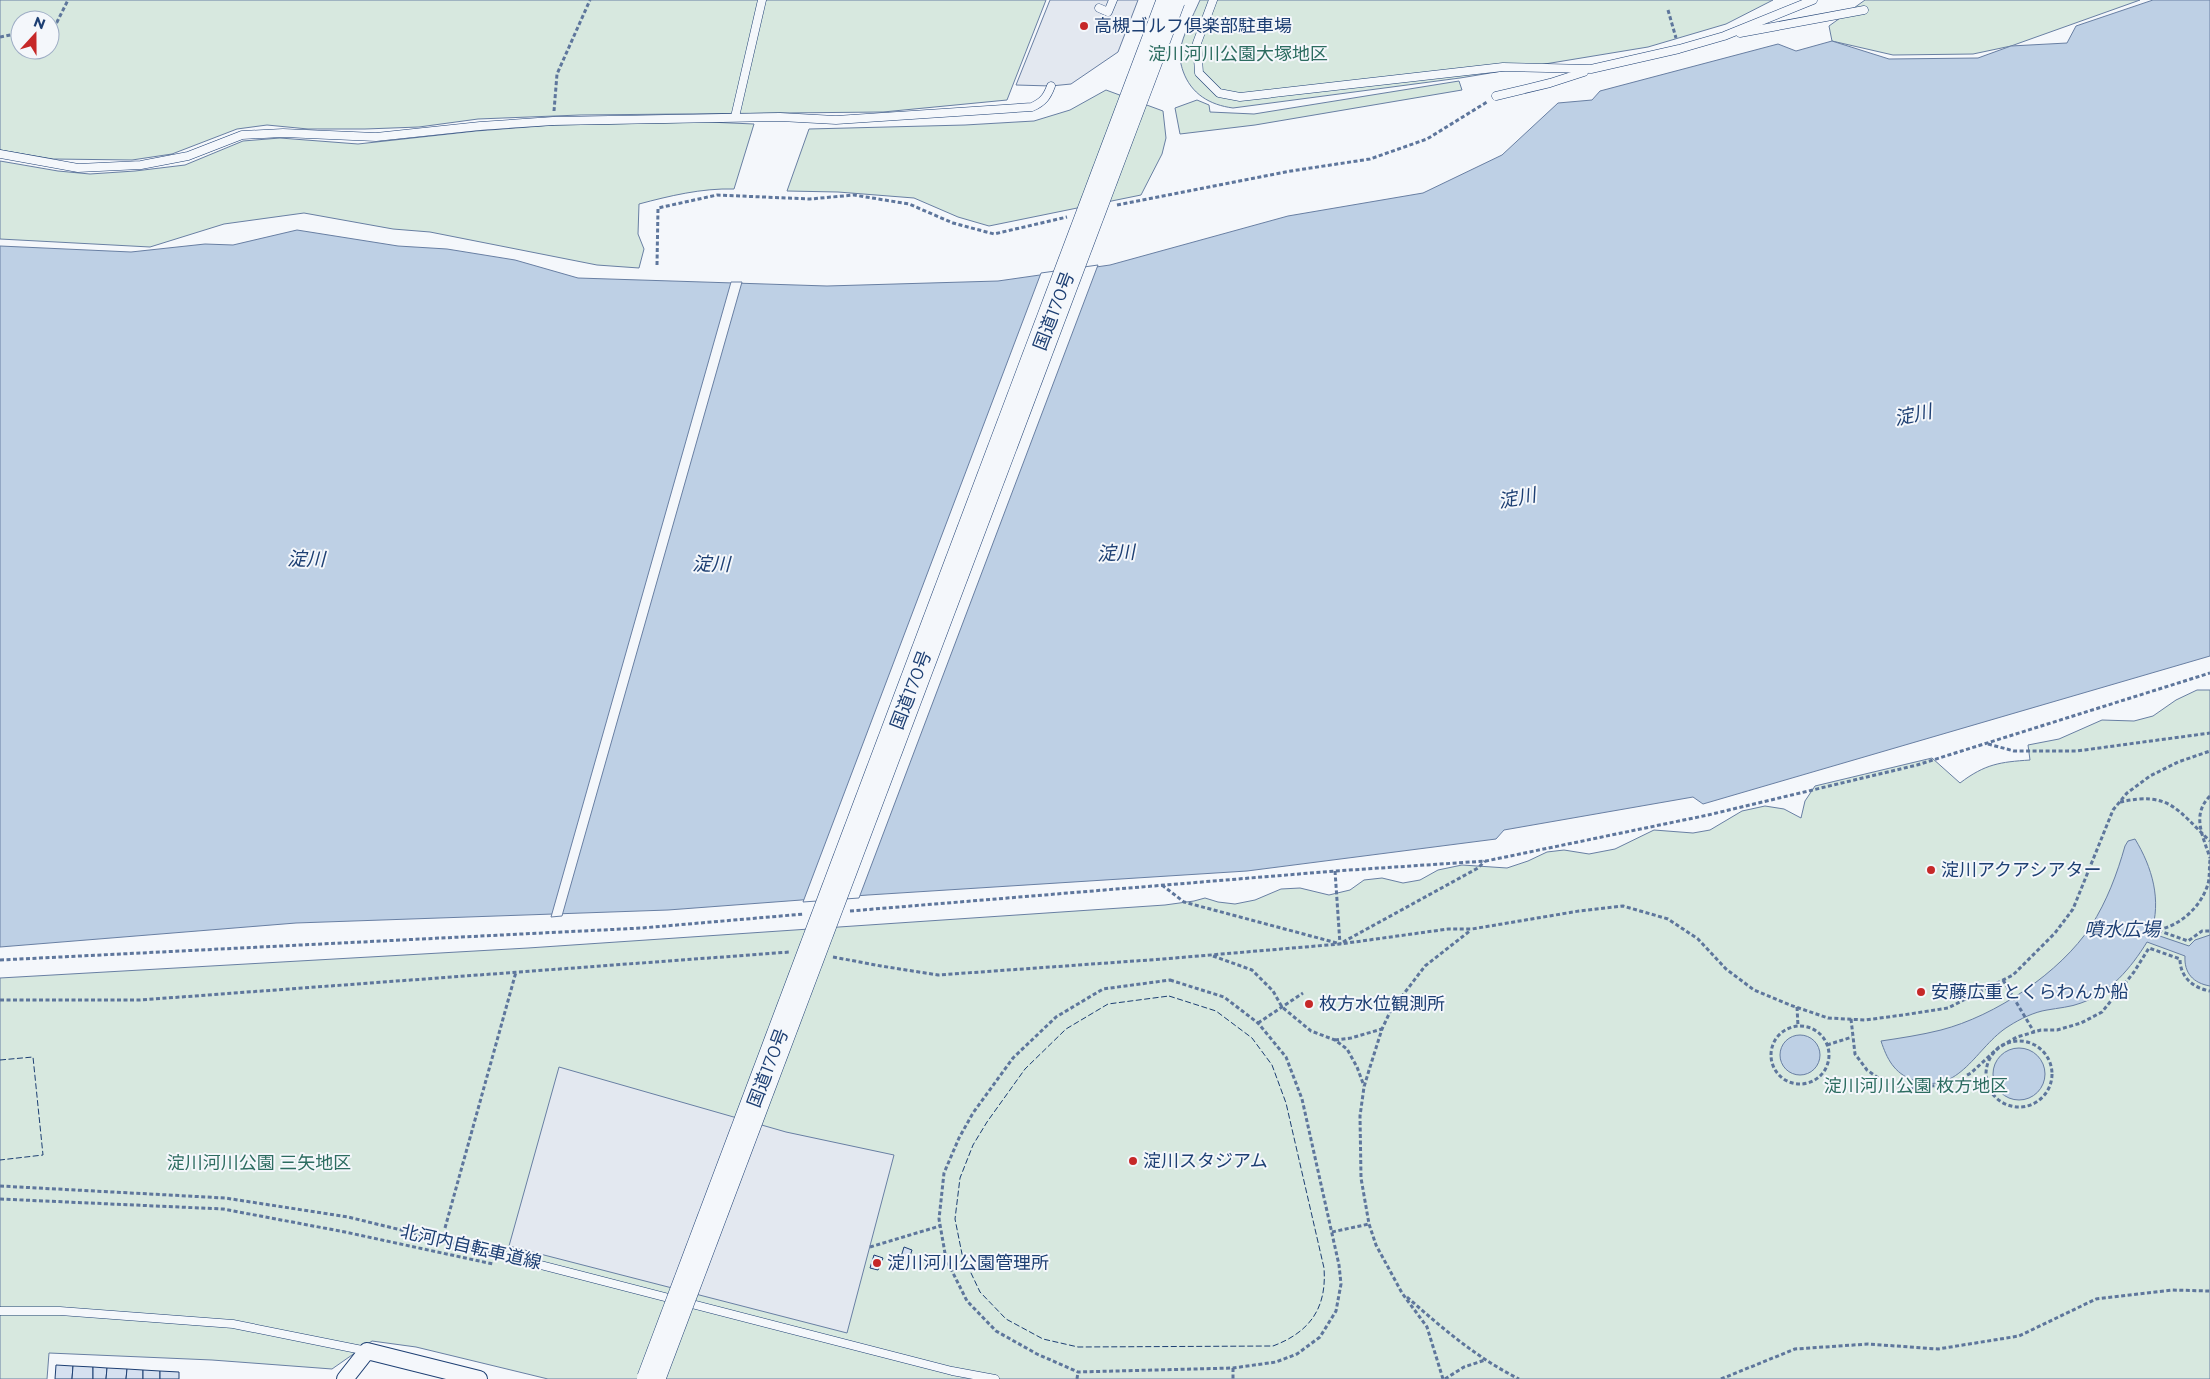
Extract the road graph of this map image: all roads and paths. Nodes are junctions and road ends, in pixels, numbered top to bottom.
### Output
1 (68, 0) edge
2 (590, 0) edge
3 (762, 0) edge
4 (1113, 0) edge
5 (1171, 0) edge
6 (1213, 0) edge
7 (1813, 0) edge
8 (1099, 8) dead end
9 (1668, 10) dead end
10 (1864, 10) dead end
11 (60, 16) edge
12 (1724, 36) junction
13 (1679, 49) junction
14 (1591, 69) junction
15 (1051, 86) dead end
16 (1496, 96) joint
17 (736, 117) junction
18 (553, 121) junction
19 (0, 154) edge
20 (1111, 206) dead end
21 (1076, 214) dead end
22 (657, 265) dead end
23 (2210, 673) edge
24 (2210, 734) edge
25 (1986, 744) junction
26 (2210, 751) edge
27 (2210, 796) edge
28 (2120, 802) junction
29 (2201, 831) junction
30 (2210, 841) edge
31 (2210, 859) edge
32 (1486, 860) junction
33 (1335, 871) junction
34 (1161, 885) junction
35 (848, 911) dead end
36 (808, 914) dead end
37 (1472, 929) junction
38 (2210, 931) edge
39 (1340, 944) junction
40 (794, 953) dead end
41 (1210, 955) junction
42 (829, 956) dead end
43 (0, 960) edge
44 (516, 972) junction
45 (2003, 980) junction
46 (2210, 991) edge
47 (1303, 993) dead end
48 (0, 1000) edge
49 (1282, 1007) junction
50 (1797, 1007) junction
51 (1851, 1020) junction
52 (1258, 1023) junction
53 (1798, 1026) junction
54 (1382, 1029) junction
55 (2034, 1032) junction
56 (1852, 1037) junction
57 (1335, 1040) junction
58 (1827, 1045) junction
59 (1999, 1047) junction
60 (1364, 1087) junction
61 (0, 1186) edge
62 (0, 1199) edge
63 (1370, 1224) junction
64 (940, 1226) junction
65 (445, 1228) dead end
66 (1332, 1232) junction
67 (870, 1247) dead end
68 (502, 1255) joint
69 (499, 1266) dead end
70 (2210, 1291) edge
71 (1402, 1292) junction
72 (0, 1310) edge
73 (367, 1351) junction
74 (1485, 1360) junction
75 (1233, 1368) junction
76 (1078, 1372) junction
77 (345, 1379) edge
78 (479, 1379) edge
79 (651, 1379) edge
80 (995, 1379) edge
81 (1077, 1379) edge
82 (1233, 1379) edge
83 (1444, 1379) edge
84 (1519, 1379) edge
85 (1721, 1379) edge

1 - 11 path
2 - 18 path
3 - 17 lane
4 - 8 lane
5 - 79 highway, 国道170号, bridge
6 - 14 lane
7 - 12 lane
9 - 13 path
10 - 12 lane
12 - 13 lane
13 - 14 lane
14 - 16 lane
15 - 17 lane
16 - 20 path
17 - 18 lane
18 - 19 lane
21 - 22 path
23 - 25 path
24 - 25 path
25 - 32 path
26 - 28 path
27 - 29 path
28 - 29 path
28 - 45 path
29 - 30 path
29 - 31 path
31 - 38 path
32 - 33 path
32 - 39 path
33 - 34 path
33 - 39 path
34 - 35 path
34 - 39 path
36 - 43 path
37 - 39 path
37 - 50 path
37 - 54 path
39 - 41 path
40 - 44 path
41 - 42 path
41 - 49 path
44 - 48 path
44 - 65 path
45 - 51 path
45 - 55 path
46 - 55 path
47 - 49 path
49 - 52 path
49 - 57 path
50 - 51 path
50 - 53 path
51 - 56 path
52 - 64 path
52 - 66 path
53 - 58 path
53 - 58 path
54 - 57 path
54 - 60 path
55 - 59 path
56 - 58 path
56 - 59 path
57 - 60 path
59 - 59 path
60 - 63 path
61 - 68 path, 北河内自転車道線
62 - 69 path, 北河内自転車道線
63 - 66 path
63 - 71 path
64 - 67 path
64 - 76 path
66 - 75 path
68 - 80 lane
70 - 85 path
71 - 74 path
71 - 83 path
72 - 73 lane
73 - 77 street
73 - 78 street
74 - 83 path
74 - 84 path
75 - 76 path
75 - 82 path
76 - 81 path

